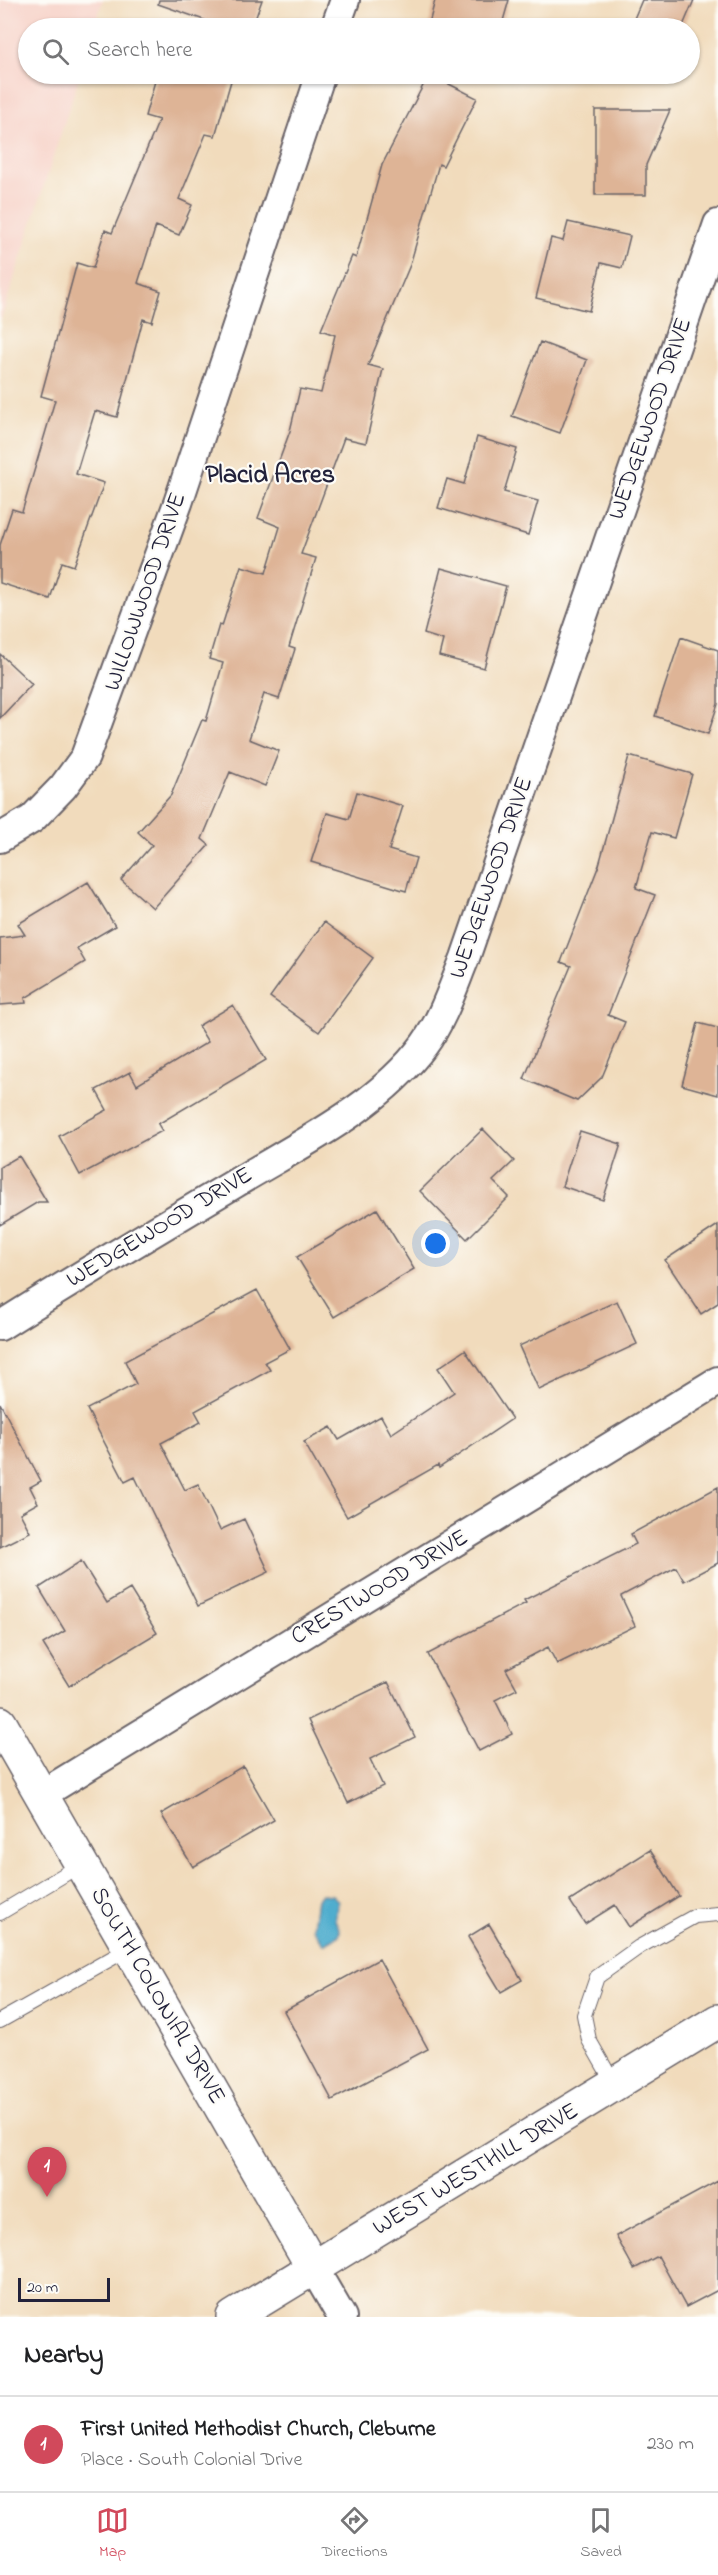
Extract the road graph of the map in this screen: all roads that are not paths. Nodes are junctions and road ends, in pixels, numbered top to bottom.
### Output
1 (345, 0) edge
2 (339, 18) edge
3 (318, 84) edge
4 (718, 224) edge
5 (0, 838) edge
6 (0, 1326) edge
7 (718, 1381) edge
8 (0, 1723) edge
9 (41, 1795) junction
10 (82, 1864) junction
11 (0, 1913) edge
12 (718, 1914) edge
13 (130, 1948) junction
14 (0, 2020) edge
15 (718, 2021) edge
16 (615, 2086) junction
17 (314, 2269) junction
18 (255, 2312) edge
19 (342, 2317) edge

1 - 2 street
3 - 5 street, WILLOWWOOD DRIVE
4 - 6 street, WEDGEWOOD DRIVE
7 - 9 street, CRESTWOOD DRIVE
8 - 9 street, SOUTH COLONIAL DRIVE
9 - 10 street, SOUTH COLONIAL DRIVE
10 - 11 lane
10 - 13 street, SOUTH COLONIAL DRIVE
12 - 16 lane
13 - 14 lane
13 - 17 street, SOUTH COLONIAL DRIVE
15 - 16 street, WEST WESTHILL DRIVE
16 - 17 street, WEST WESTHILL DRIVE
17 - 18 street, WEST WESTHILL DRIVE
17 - 19 street

